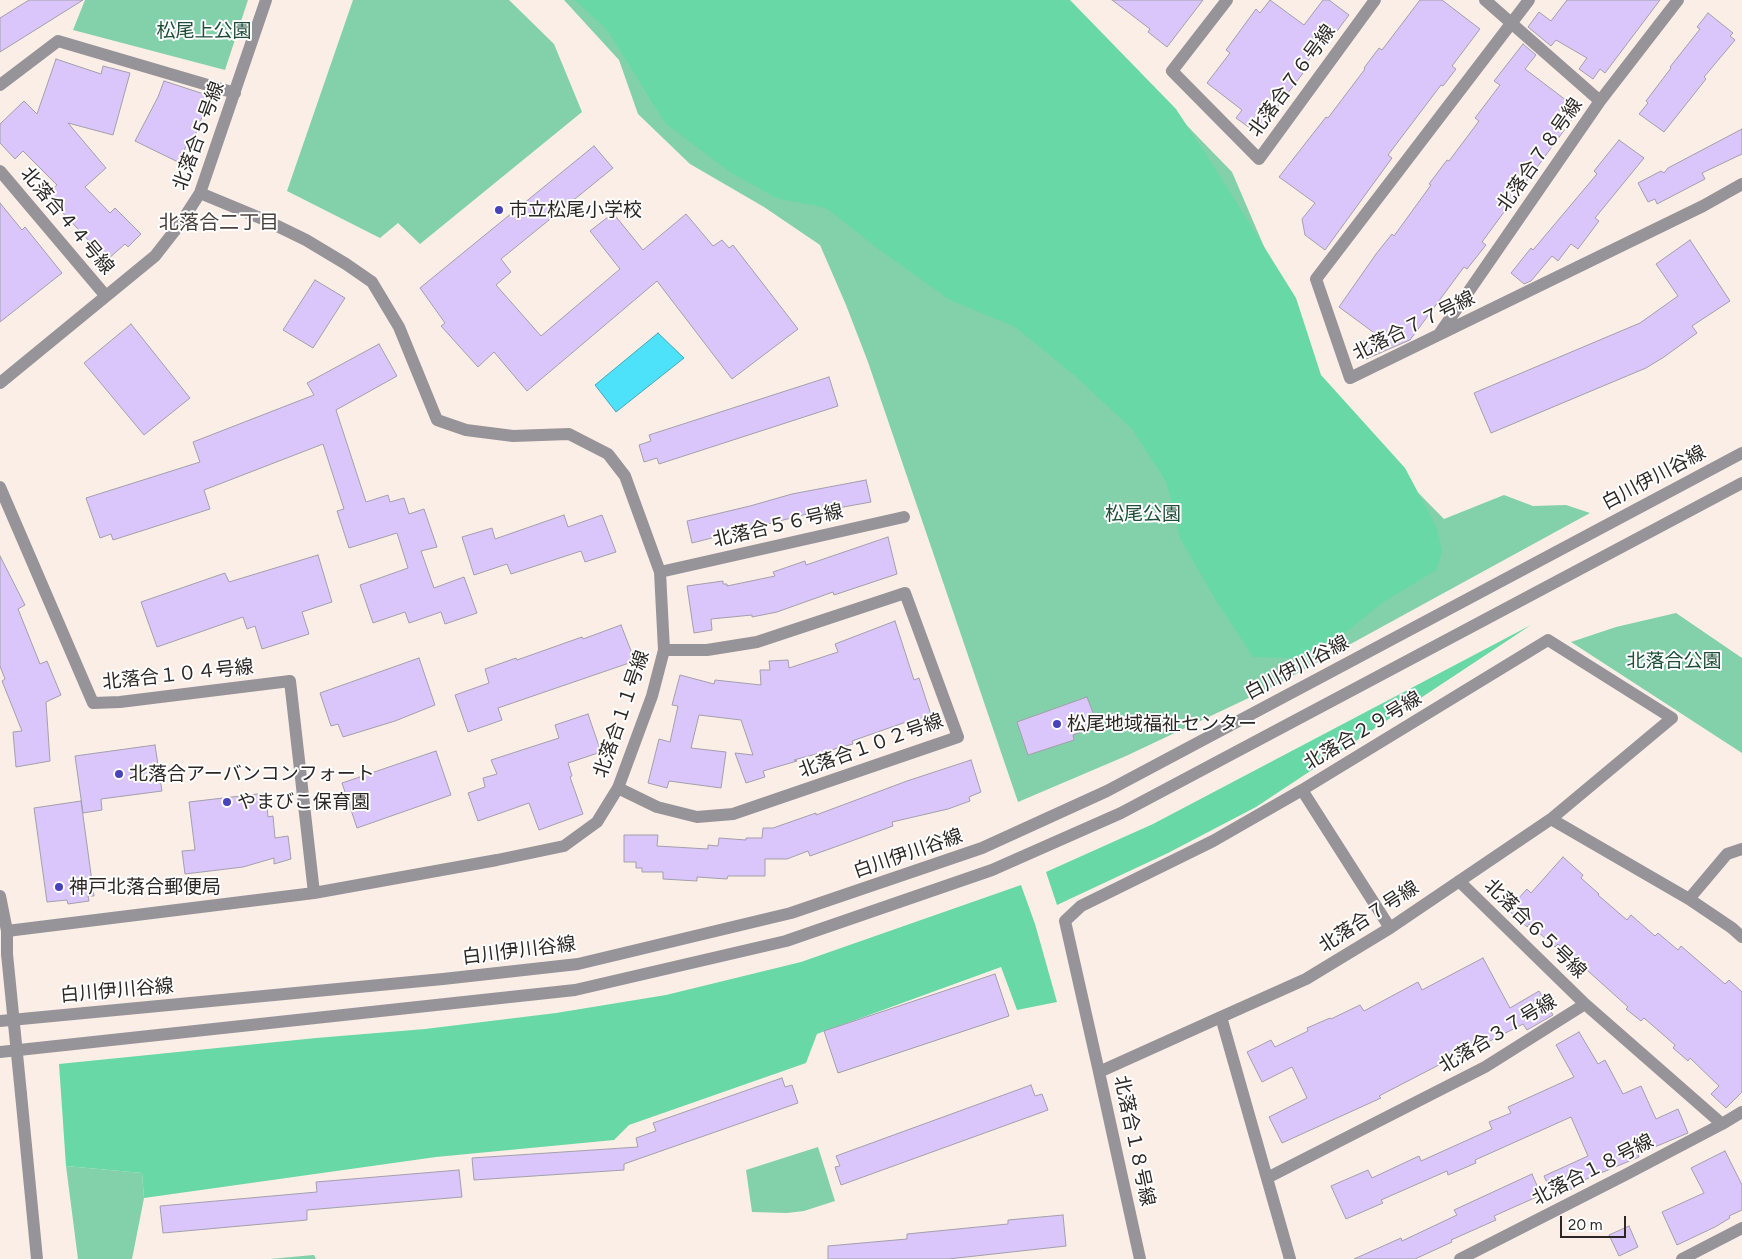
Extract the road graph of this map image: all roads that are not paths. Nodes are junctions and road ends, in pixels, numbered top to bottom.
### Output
1 (266, 0) edge
2 (1227, 0) edge
3 (1375, 0) edge
4 (1485, 0) edge
5 (1529, 0) edge
6 (1678, 0) edge
7 (1512, 22) junction
8 (0, 85) edge
9 (235, 93) junction
10 (1600, 101) junction
11 (0, 171) edge
12 (1742, 184) edge
13 (200, 193) junction
14 (105, 295) junction
15 (1438, 335) junction
16 (0, 383) edge
17 (1742, 453) edge
18 (1742, 483) edge
19 (0, 487) edge
20 (904, 517) dead end
21 (660, 572) junction
22 (664, 650) junction
23 (618, 788) junction
24 (1302, 790) junction
25 (1551, 818) junction
26 (1742, 849) edge
27 (1459, 881) junction
28 (314, 893) junction
29 (0, 896) edge
30 (1689, 899) junction
31 (1390, 928) junction
32 (7, 931) junction
33 (1742, 937) edge
34 (1585, 1004) junction
35 (1221, 1017) junction
36 (0, 1021) edge
37 (0, 1052) edge
38 (1099, 1072) junction
39 (1742, 1112) edge
40 (1722, 1124) junction
41 (1267, 1178) junction
42 (1742, 1228) edge
43 (37, 1259) edge
44 (1140, 1259) edge
45 (1290, 1259) edge
46 (1460, 1259) edge
47 (1682, 1259) edge

1 - 9 street, 北落合５号線
2 - 3 street, 北落合７６号線
4 - 7 street
5 - 7 street, 北落合７７号線
6 - 10 street, 北落合７８号線
7 - 10 street
7 - 15 street, 北落合７７号線
8 - 9 street
9 - 13 street, 北落合５号線
10 - 15 street, 北落合７８号線
11 - 14 street, 北落合４４号線
12 - 15 street, 北落合７７号線
13 - 14 street, 北落合５号線
13 - 21 street, 北落合１１号線
14 - 16 street, 北落合５号線
17 - 36 street, 白川伊川谷線
18 - 37 street
19 - 28 street, 北落合１０４号線
20 - 21 street, 北落合５６号線
21 - 22 street, 北落合１１号線
22 - 23 street, 北落合１１号線
22 - 23 street, 北落合１０２号線
23 - 28 street, 北落合１１号線
24 - 25 street, 北落合２９号線
24 - 31 street
24 - 38 street, 北落合２９号線
25 - 27 street, 北落合７号線
25 - 30 street
26 - 30 street
27 - 31 street, 北落合７号線
27 - 34 street, 北落合６５号線
28 - 32 street, 北落合１１号線
29 - 32 street
30 - 33 street
31 - 35 street, 北落合７号線
32 - 43 street, bridge
34 - 40 street, 北落合３７号線
34 - 41 street, 北落合３７号線
35 - 38 street, 北落合１８号線
35 - 41 street
38 - 44 street, 北落合１８号線
39 - 40 street, 北落合１８号線
40 - 46 street, 北落合１８号線
41 - 45 street
42 - 47 street

